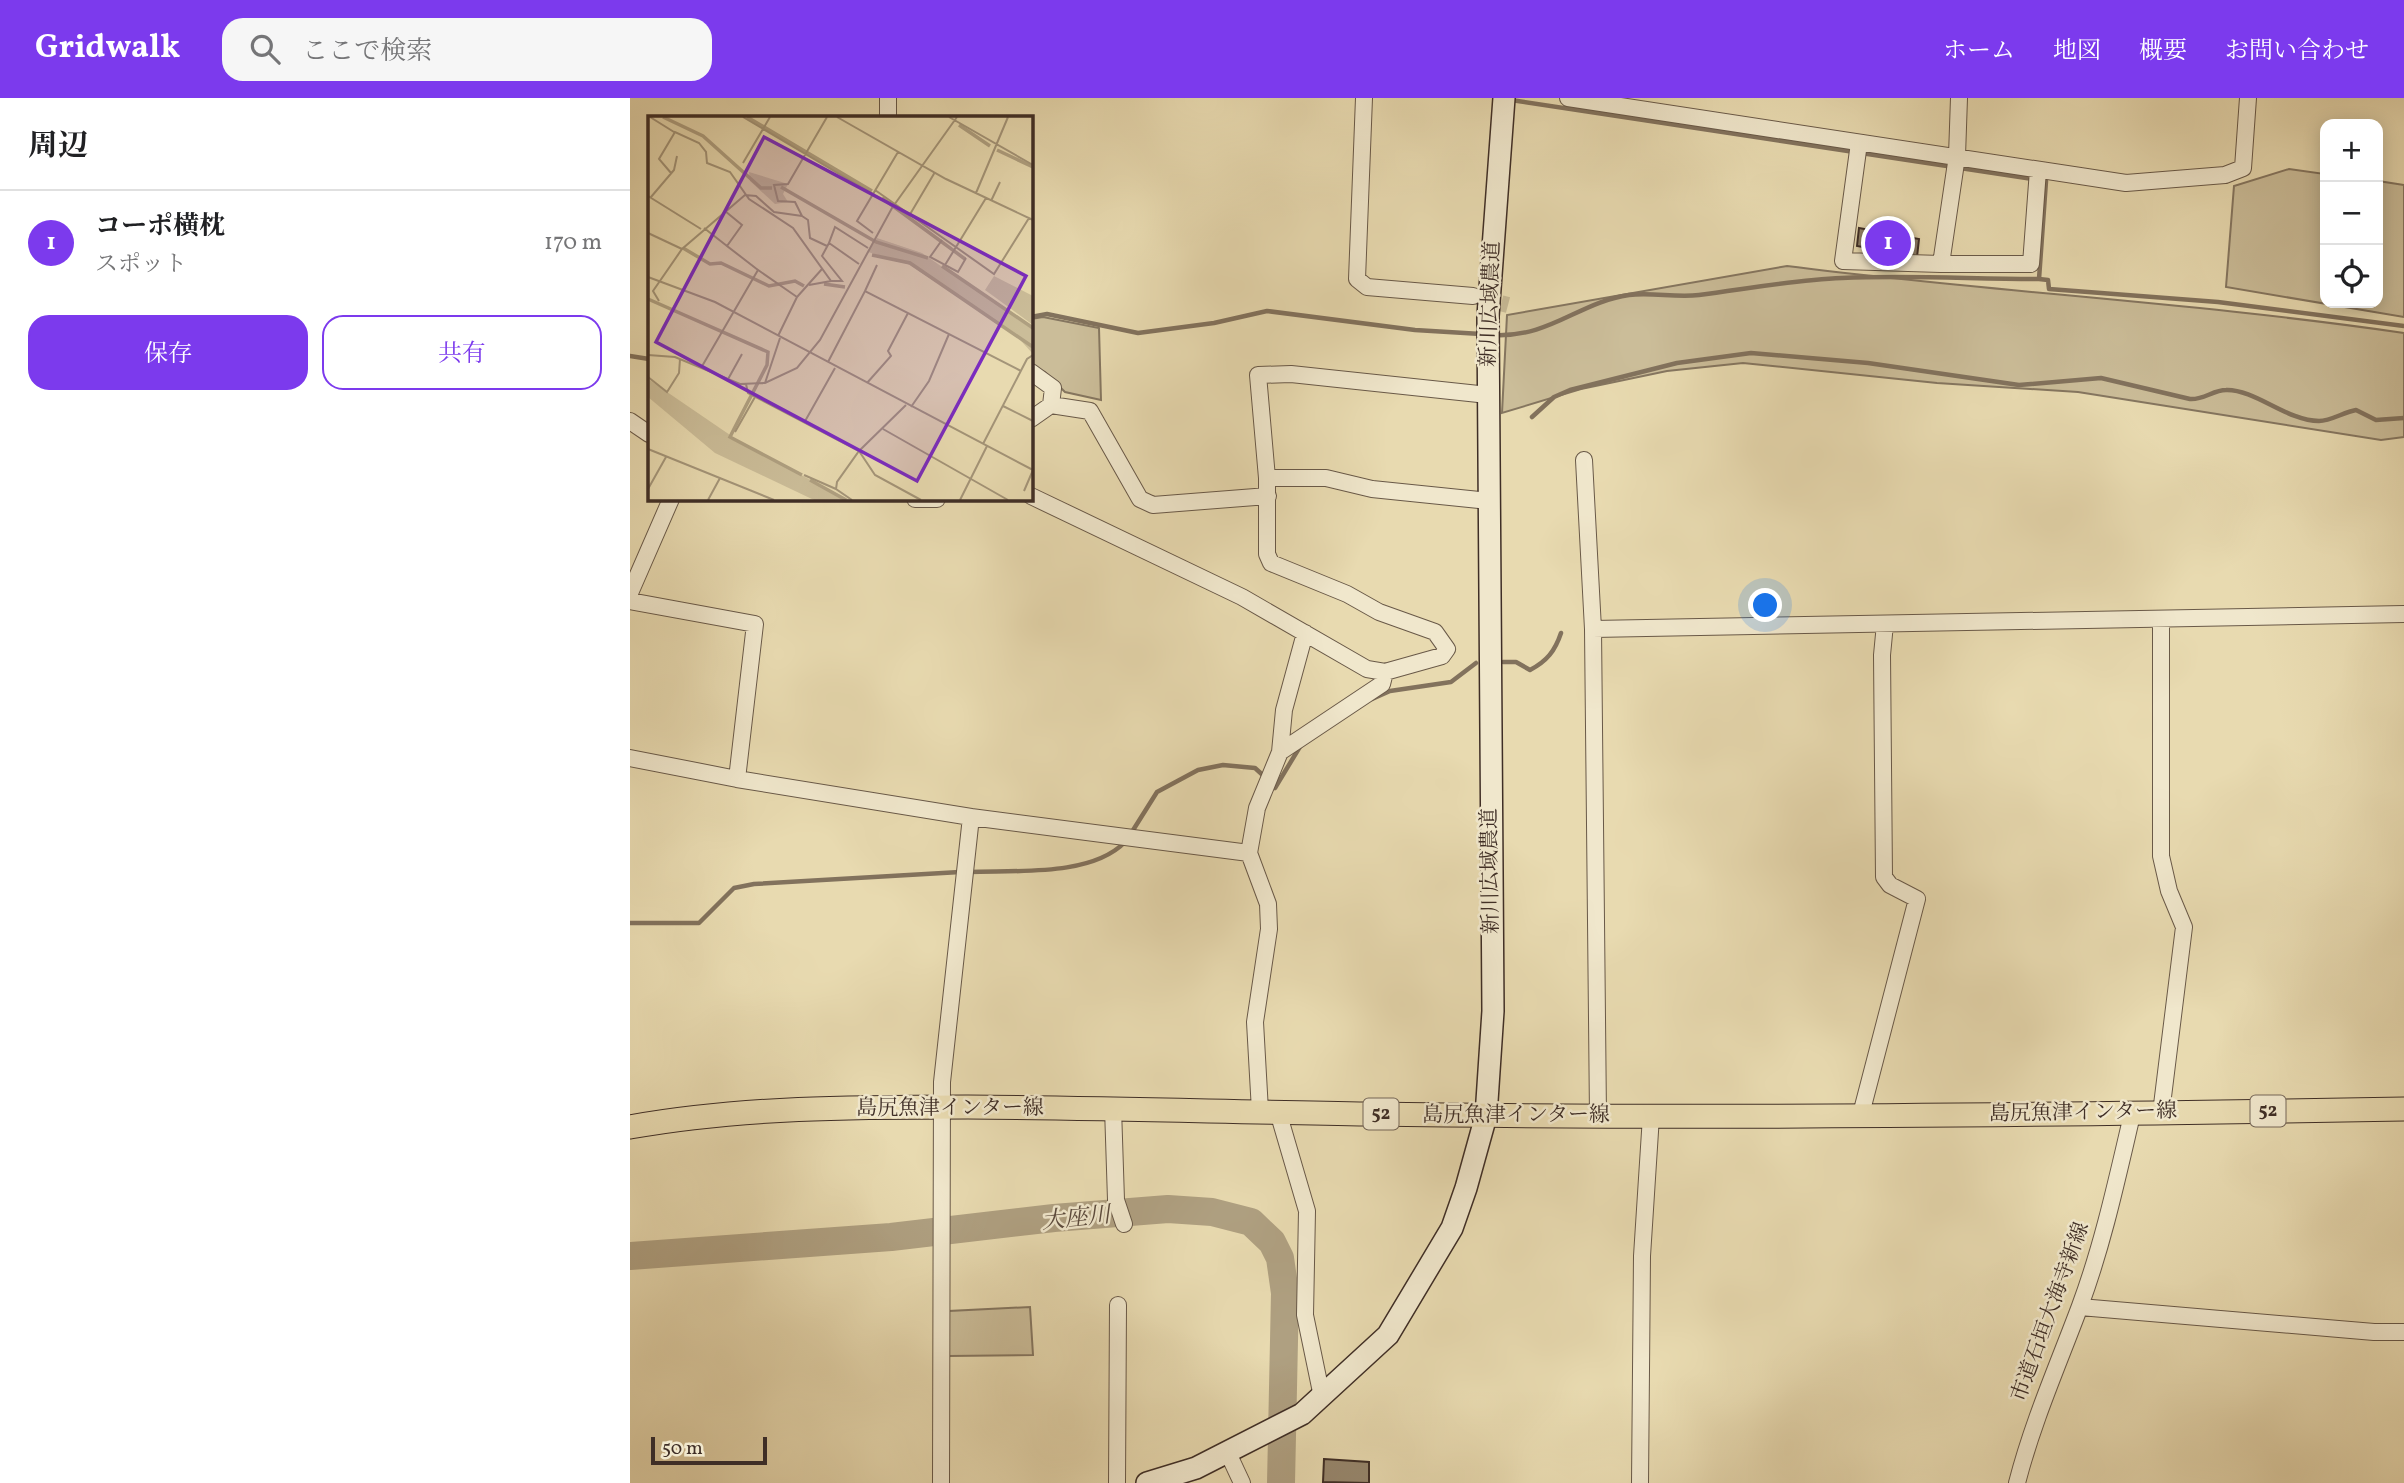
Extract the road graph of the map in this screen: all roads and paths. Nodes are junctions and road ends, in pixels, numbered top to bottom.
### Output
1 (888, 98) edge
2 (1364, 98) edge
3 (1568, 98) edge
4 (1959, 98) edge
5 (2248, 98) edge
6 (1616, 102) edge
7 (1503, 103) edge
8 (888, 116) edge
9 (1858, 148) junction
10 (1956, 162) junction
11 (2037, 178) junction
12 (1941, 264) junction
13 (1473, 296) tunnel mouth
14 (1032, 373) edge
15 (1488, 395) junction
16 (1051, 405) junction
17 (1032, 418) edge
18 (630, 421) edge
19 (648, 433) edge
20 (1584, 460) dead end
21 (1267, 478) junction
22 (1032, 496) edge
23 (1268, 496) junction
24 (671, 500) edge
25 (1489, 501) junction
26 (630, 593) edge
27 (630, 601) edge
28 (2404, 614) edge
29 (2161, 619) junction
30 (1885, 624) junction
31 (1593, 629) junction
32 (1305, 633) junction
33 (1385, 672) junction
34 (1280, 752) junction
35 (630, 758) edge
36 (737, 779) junction
37 (971, 817) junction
38 (1249, 853) junction
39 (942, 1107) junction
40 (1113, 1108) junction
41 (2404, 1108) edge
42 (1269, 1112) junction
43 (2161, 1113) junction
44 (1861, 1114) junction
45 (2132, 1115) junction
46 (1486, 1116) junction
47 (1598, 1116) junction
48 (1651, 1116) junction
49 (630, 1127) edge
50 (1124, 1224) dead end
51 (1118, 1305) dead end
52 (2080, 1307) junction
53 (2404, 1332) edge
54 (1322, 1398) junction
55 (1228, 1453) junction
56 (941, 1483) edge
57 (1117, 1483) edge
58 (1147, 1483) edge
59 (1242, 1483) edge
60 (1640, 1483) edge
61 (2017, 1483) edge

1 - 8 street
2 - 13 street
3 - 6 street
4 - 10 street
5 - 11 street
6 - 9 street
7 - 15 street, 新川広域農道
9 - 10 street
9 - 12 street
10 - 11 street
10 - 12 street
11 - 12 street
14 - 16 street
15 - 21 street
15 - 25 street, 新川広域農道
16 - 17 street
16 - 23 street
18 - 19 street
20 - 31 street
21 - 23 street
21 - 25 street
22 - 32 street
23 - 33 street
24 - 26 street
25 - 46 street, 新川広域農道
27 - 36 street
28 - 29 street
29 - 30 street
29 - 43 street
30 - 31 street
30 - 44 street
31 - 47 street
32 - 33 street
32 - 34 street
33 - 34 street
34 - 38 street
35 - 36 street
36 - 37 street
37 - 38 street
37 - 39 street
38 - 42 street
39 - 40 main road, 島尻魚津インター線 / 52
39 - 49 main road, 島尻魚津インター線 / 52
39 - 56 street
40 - 42 main road, 島尻魚津インター線 / 52
40 - 50 street
41 - 43 main road, 島尻魚津インター線 / 52
42 - 46 main road, 島尻魚津インター線 / 52
42 - 54 street
43 - 45 main road, 島尻魚津インター線 / 52
44 - 45 main road, 島尻魚津インター線 / 52
44 - 48 main road, 島尻魚津インター線 / 52
45 - 52 street, 市道石垣大海寺新線
46 - 47 main road, 島尻魚津インター線 / 52
46 - 54 street, 新川広域農道
47 - 48 main road, 島尻魚津インター線 / 52
48 - 60 street
51 - 57 street
52 - 53 street
52 - 61 street, 市道石垣大海寺新線
54 - 55 street, 新川広域農道
55 - 58 street, 新川広域農道
55 - 59 street

